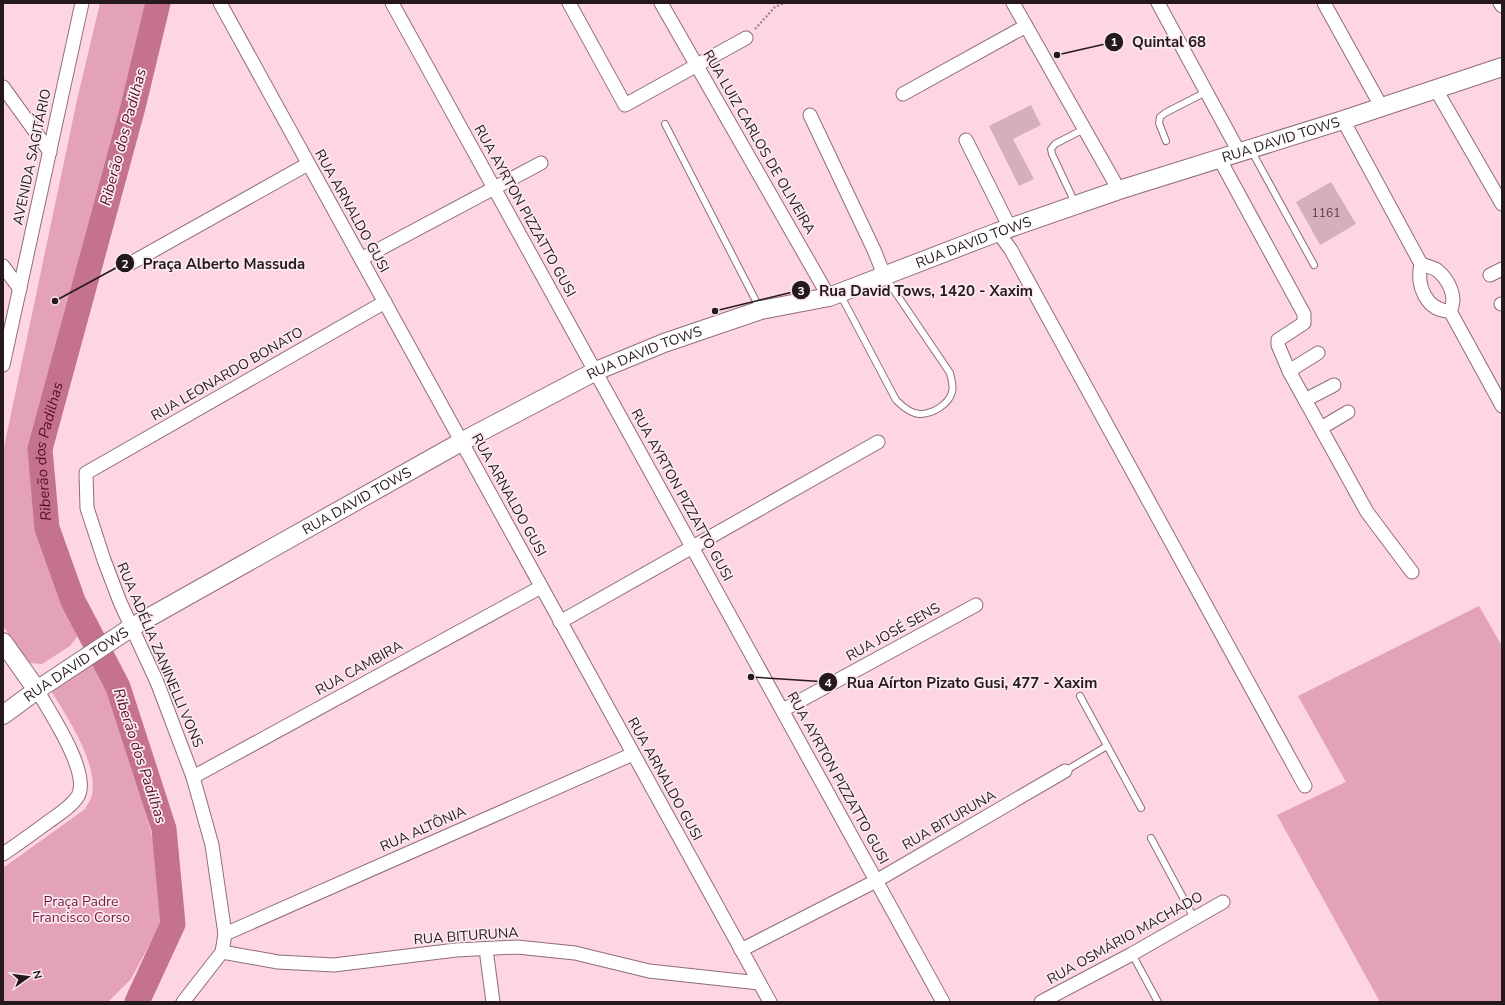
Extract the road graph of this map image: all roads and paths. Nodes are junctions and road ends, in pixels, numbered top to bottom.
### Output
1 (82, 3) edge
2 (220, 3) edge
3 (392, 3) edge
4 (569, 3) edge
5 (661, 3) edge
6 (784, 3) edge
7 (1013, 3) edge
8 (1158, 3) edge
9 (1324, 3) edge
10 (1500, 3) edge
11 (1502, 6) edge
12 (1026, 26) junction
13 (746, 38) joint
14 (696, 64) junction
15 (1502, 67) edge
16 (3, 87) edge
17 (1435, 88) junction
18 (1206, 92) junction
19 (903, 94) dead end
20 (1380, 106) junction
21 (810, 115) dead end
22 (1343, 120) junction
23 (665, 124) dead end
24 (1084, 129) junction
25 (966, 140) dead end
26 (1166, 141) dead end
27 (1244, 150) junction
28 (50, 152) junction
29 (1219, 158) junction
30 (541, 163) dead end
31 (308, 164) junction
32 (494, 188) junction
33 (1119, 190) junction
34 (1502, 204) edge
35 (1076, 205) junction
36 (1004, 230) junction
37 (361, 259) junction
38 (131, 263) dead end
39 (1421, 264) junction
40 (1314, 265) dead end
41 (3, 266) edge
42 (1502, 269) edge
43 (1490, 275) dead end
44 (884, 276) junction
45 (20, 289) junction
46 (834, 295) junction
47 (384, 302) junction
48 (761, 310) junction
49 (1450, 310) junction
50 (1318, 353) dead end
51 (3, 365) edge
52 (1289, 371) junction
53 (596, 372) junction
54 (1334, 385) dead end
55 (1305, 400) junction
56 (1502, 406) edge
57 (1348, 412) dead end
58 (1321, 428) junction
59 (461, 442) junction
60 (878, 442) dead end
61 (86, 473) joint
62 (693, 547) junction
63 (1412, 572) dead end
64 (541, 587) junction
65 (976, 605) dead end
66 (560, 622) junction
67 (132, 627) junction
68 (3, 642) edge
69 (37, 690) junction
70 (1080, 696) dead end
71 (783, 710) junction
72 (3, 715) edge
73 (1107, 746) junction
74 (633, 754) junction
75 (1065, 771) joint
76 (193, 777) junction
77 (1305, 786) dead end
78 (1141, 808) dead end
79 (1151, 838) dead end
80 (3, 854) edge
81 (876, 881) junction
82 (1223, 902) dead end
83 (1194, 918) junction
84 (225, 934) junction
85 (486, 948) junction
86 (741, 950) junction
87 (222, 952) junction
88 (1132, 954) junction
89 (759, 983) junction
90 (183, 1002) edge
91 (493, 1002) edge
92 (770, 1002) edge
93 (944, 1002) edge
94 (1042, 1002) edge
95 (1158, 1002) edge

1 - 28 street, AVENIDA SAGITÁRIO
2 - 31 street, RUA ARNALDO GUSI
3 - 32 street, RUA AYRTON PIZZATTO GUSI
4 - 14 street
5 - 14 street, RUA LUIZ CARLOS DE OLIVEIRA
6 - 13 path
7 - 12 street
8 - 18 street
9 - 20 street
10 - 11 street
12 - 19 street
12 - 24 street
13 - 14 street
14 - 46 street, RUA LUIZ CARLOS DE OLIVEIRA
15 - 17 street, RUA DAVID TOWS
16 - 28 street
17 - 20 street, RUA DAVID TOWS
17 - 34 street
18 - 26 lane
18 - 27 street
20 - 22 street, RUA DAVID TOWS
21 - 44 street
22 - 27 street, RUA DAVID TOWS
22 - 39 street
23 - 48 lane
24 - 33 street
24 - 35 lane
25 - 36 street
27 - 29 street, RUA DAVID TOWS
27 - 40 lane
28 - 45 street, AVENIDA SAGITÁRIO
29 - 33 street, RUA DAVID TOWS
29 - 52 street
30 - 32 street
31 - 37 street, RUA ARNALDO GUSI
31 - 38 street
32 - 37 street
32 - 53 street, RUA AYRTON PIZZATTO GUSI
33 - 35 street, RUA DAVID TOWS
35 - 36 street, RUA DAVID TOWS
36 - 44 street, RUA DAVID TOWS
36 - 77 street
37 - 47 street, RUA ARNALDO GUSI
39 - 49 street
39 - 49 street
41 - 45 street
42 - 43 street
44 - 46 street, RUA DAVID TOWS
44 - 46 lane
45 - 51 street, AVENIDA SAGITÁRIO
46 - 48 street, RUA DAVID TOWS
47 - 59 street, RUA ARNALDO GUSI
47 - 61 street, RUA LEONARDO BONATO
48 - 53 street, RUA DAVID TOWS
49 - 56 street
50 - 52 street
52 - 55 street
53 - 59 street, RUA DAVID TOWS
53 - 62 street, RUA AYRTON PIZZATTO GUSI
54 - 55 street
55 - 58 street
57 - 58 street
58 - 63 street
59 - 64 street, RUA ARNALDO GUSI
59 - 67 street, RUA DAVID TOWS
60 - 62 street
61 - 67 street, RUA ADÉLIA ZANINELLI VONS
62 - 66 street
62 - 71 street, RUA AYRTON PIZZATTO GUSI
64 - 66 street, RUA ARNALDO GUSI
64 - 76 street, RUA CAMBIRA
65 - 71 street, RUA JOSÉ SENS
66 - 74 street, RUA ARNALDO GUSI
67 - 69 street, RUA DAVID TOWS
67 - 76 street, RUA ADÉLIA ZANINELLI VONS
68 - 69 street
69 - 72 street, RUA DAVID TOWS
69 - 80 street
70 - 73 lane
71 - 81 street, RUA AYRTON PIZZATTO GUSI
73 - 75 lane
73 - 78 lane
74 - 84 street, RUA ALTÔNIA
74 - 86 street, RUA ARNALDO GUSI
75 - 81 street, RUA BITURUNA
76 - 84 street, RUA ADÉLIA ZANINELLI VONS
79 - 83 lane
81 - 86 street, RUA BITURUNA
81 - 93 street, RUA AYRTON PIZZATTO GUSI
82 - 83 street, RUA OSMÁRIO MACHADO
83 - 88 street, RUA OSMÁRIO MACHADO
84 - 87 street, RUA ADÉLIA ZANINELLI VONS
85 - 87 street, RUA BITURUNA
85 - 89 street, RUA BITURUNA
85 - 91 street
86 - 89 street, RUA ARNALDO GUSI
87 - 90 street, RUA ADÉLIA ZANINELLI VONS
88 - 94 street, RUA OSMÁRIO MACHADO
88 - 95 lane
89 - 92 street, RUA ARNALDO GUSI

